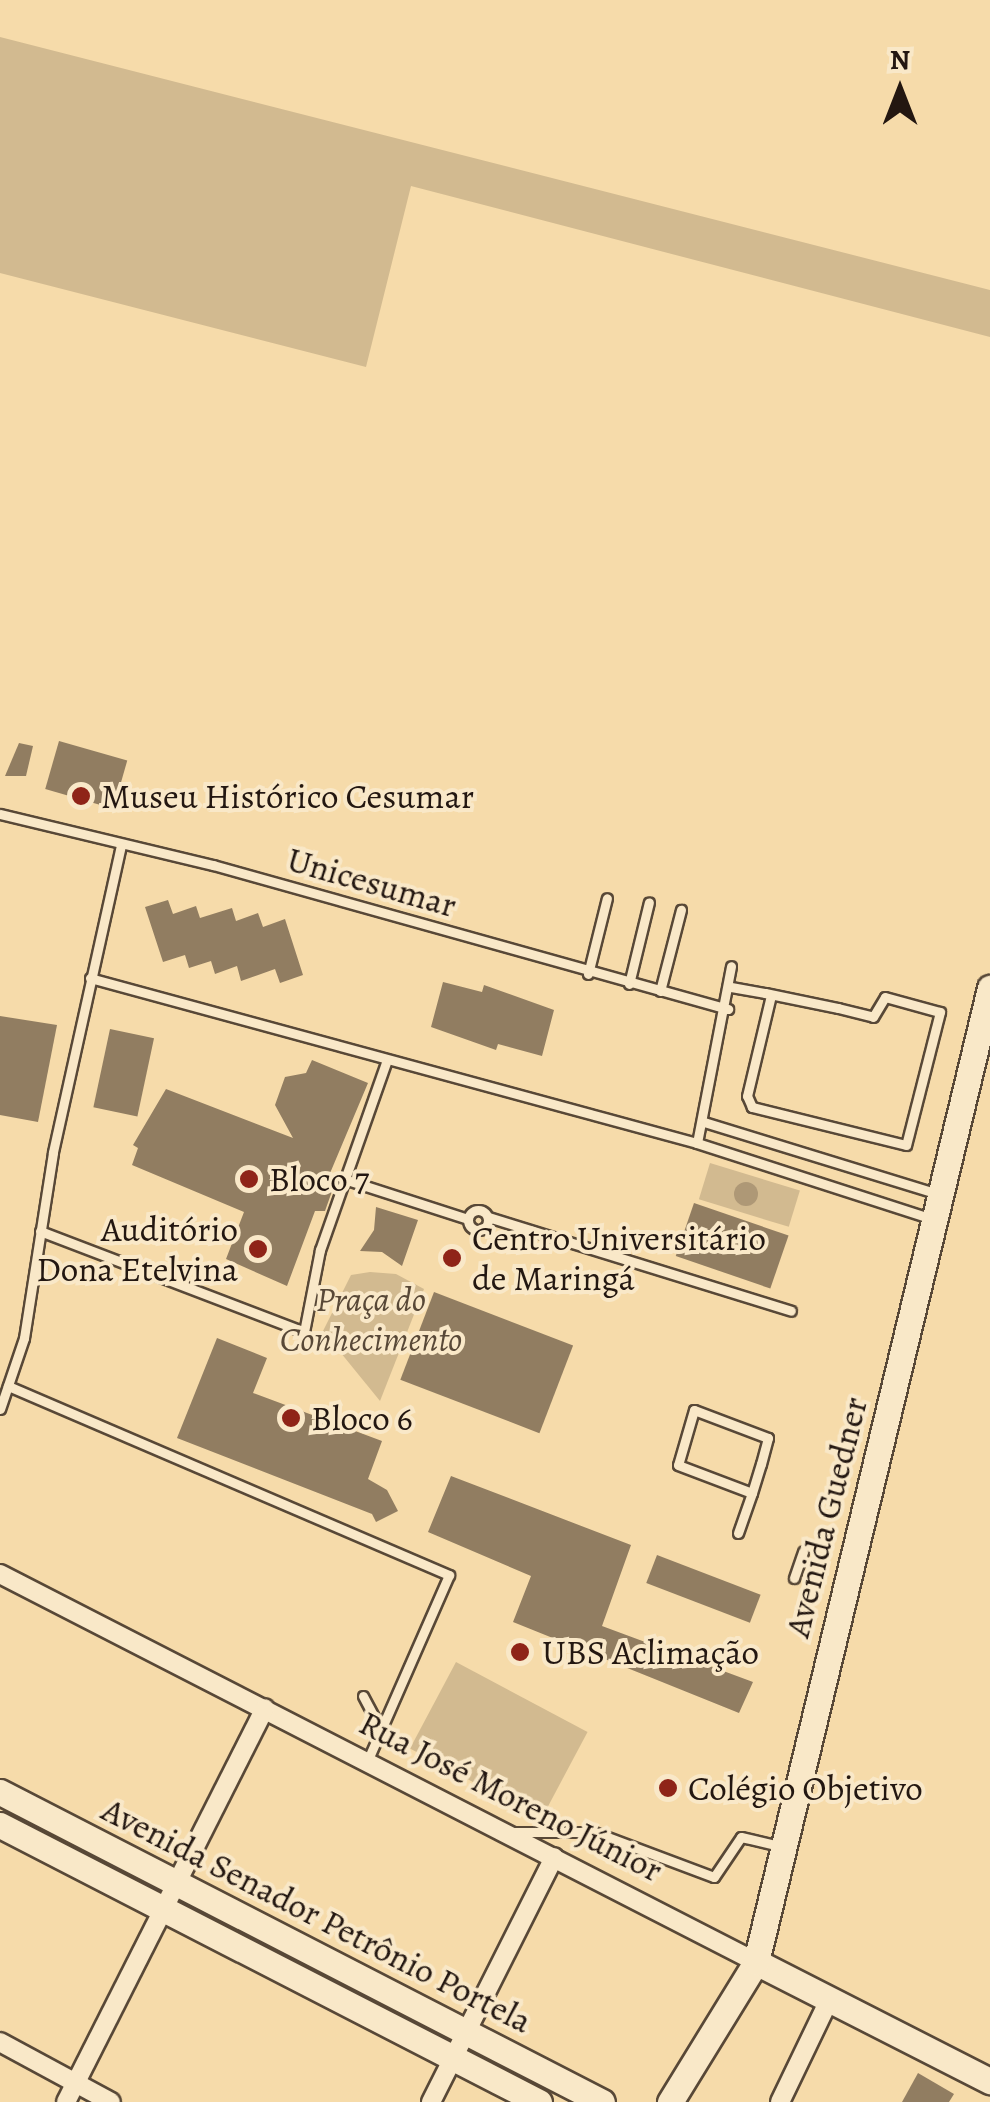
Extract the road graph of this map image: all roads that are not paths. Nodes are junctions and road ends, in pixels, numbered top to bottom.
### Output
1 (0, 814) edge
2 (120, 844) junction
3 (607, 898) dead end
4 (650, 902) dead end
5 (681, 910) dead end
6 (731, 966) dead end
7 (588, 974) junction
8 (90, 978) junction
9 (629, 984) junction
10 (731, 988) junction
11 (990, 988) edge
12 (660, 991) junction
13 (771, 994) junction
14 (728, 1010) junction
15 (386, 1062) junction
16 (704, 1122) junction
17 (697, 1143) junction
18 (848, 1168) junction
19 (346, 1180) junction
20 (841, 1191) junction
21 (938, 1207) junction
22 (488, 1217) junction
23 (468, 1219) junction
24 (40, 1231) junction
25 (791, 1311) dead end
26 (8, 1386) junction
27 (0, 1409) edge
28 (752, 1494) junction
29 (738, 1532) dead end
30 (803, 1552) dead end
31 (0, 1574) edge
32 (794, 1578) dead end
33 (362, 1696) dead end
34 (265, 1708) junction
35 (382, 1731) junction
36 (367, 1762) junction
37 (0, 1792) edge
38 (0, 1825) edge
39 (507, 1833) junction
40 (782, 1847) junction
41 (554, 1856) junction
42 (173, 1898) junction
43 (756, 1962) junction
44 (829, 2000) junction
45 (469, 2030) junction
46 (0, 2042) edge
47 (456, 2056) junction
48 (990, 2081) edge
49 (76, 2084) junction
50 (66, 2102) edge
51 (111, 2102) edge
52 (431, 2102) edge
53 (540, 2102) edge
54 (602, 2102) edge
55 (670, 2102) edge
56 (780, 2102) edge

1 - 2 lane, Unicesumar
2 - 7 lane, Unicesumar
2 - 8 lane
3 - 7 lane
4 - 9 lane
5 - 12 lane
6 - 10 lane
7 - 9 lane, Unicesumar
8 - 15 lane
8 - 24 lane
9 - 12 lane, Unicesumar
10 - 13 lane
10 - 14 lane
11 - 21 street, Avenida Guedner
12 - 14 lane, Unicesumar
13 - 13 lane
14 - 16 lane
15 - 17 lane
15 - 19 lane
16 - 17 lane
16 - 18 lane
17 - 20 lane
18 - 20 lane
18 - 21 lane
19 - 23 lane
19 - 24 lane
20 - 21 lane
21 - 40 street, Avenida Guedner
22 - 23 lane
22 - 23 lane
22 - 25 lane
24 - 26 lane
26 - 27 lane
26 - 35 lane
28 - 28 lane
28 - 29 lane
30 - 32 lane
31 - 34 street, Rua José Moreno Júnior
33 - 35 lane
34 - 36 street, Rua José Moreno Júnior
34 - 42 street
35 - 36 lane
36 - 39 street, Rua José Moreno Júnior
37 - 42 street, Avenida Senador Petrônio Portela
38 - 42 street, Avenida Senador Petrônio Portela
39 - 40 lane
39 - 41 street, Rua José Moreno Júnior
40 - 43 street, Avenida Guedner
41 - 43 street, Rua José Moreno Júnior
41 - 45 street
42 - 45 street, Avenida Senador Petrônio Portela
42 - 47 street, Avenida Senador Petrônio Portela
42 - 49 street
43 - 44 street, Rua José Moreno Júnior
43 - 55 street, Avenida Guedner
44 - 48 street, Rua José Moreno Júnior
44 - 56 street
45 - 47 street
45 - 54 street, Avenida Senador Petrônio Portela
46 - 49 street
47 - 52 street
47 - 53 street, Avenida Senador Petrônio Portela
49 - 50 street
49 - 51 street

